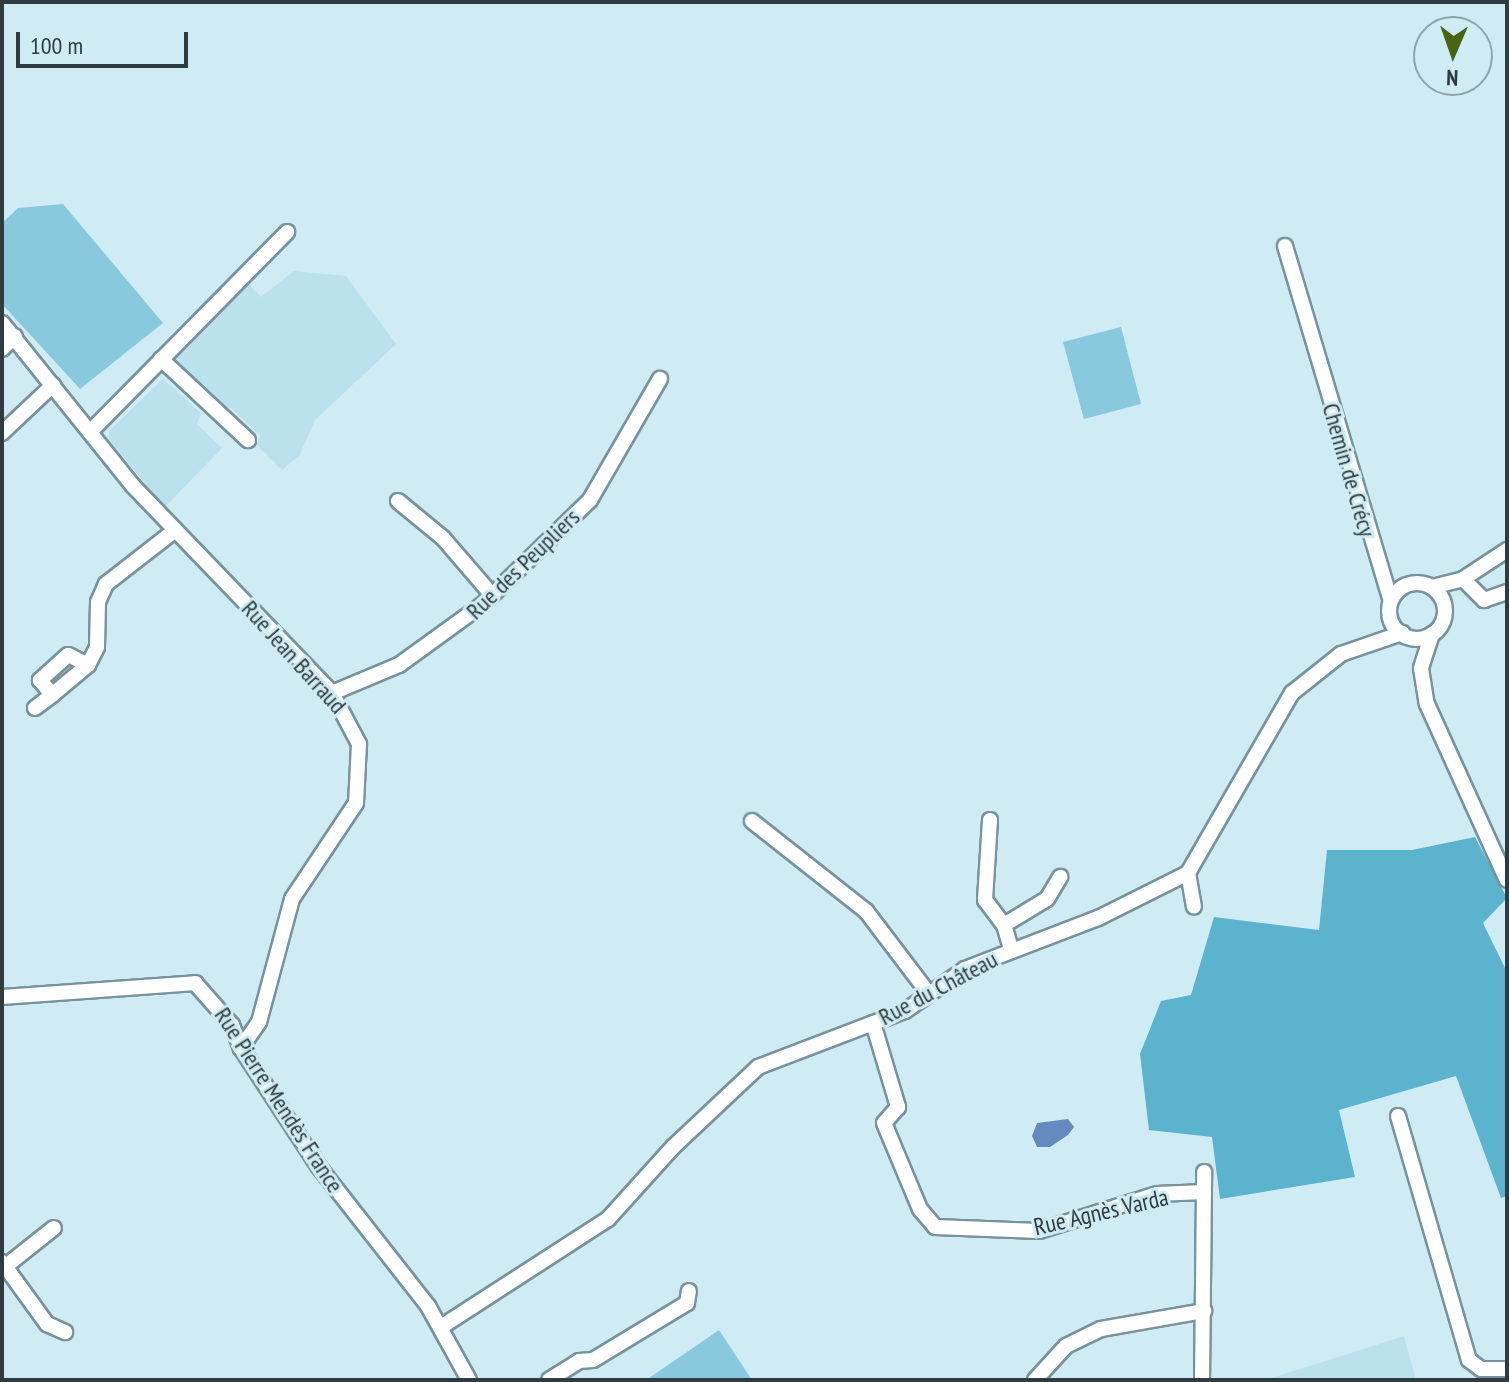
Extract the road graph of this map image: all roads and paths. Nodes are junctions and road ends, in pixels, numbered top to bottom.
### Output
1 (287, 232) dead end
2 (1285, 246) dead end
3 (2, 323) edge
4 (15, 336) junction
5 (2, 349) edge
6 (161, 359) junction
7 (660, 379) dead end
8 (53, 385) junction
9 (90, 432) junction
10 (2, 433) edge
11 (248, 440) dead end
12 (398, 501) dead end
13 (174, 531) junction
14 (1507, 550) edge
15 (1381, 567) junction
16 (1463, 579) junction
17 (1413, 583) junction
18 (1432, 587) junction
19 (1507, 592) edge
20 (492, 595) junction
21 (1391, 601) junction
22 (1445, 609) junction
23 (1404, 634) junction
24 (1432, 634) junction
25 (1421, 668) junction
26 (332, 693) junction
27 (35, 708) dead end
28 (990, 820) dead end
29 (752, 821) dead end
30 (1188, 873) junction
31 (1060, 877) dead end
32 (1507, 880) edge
33 (1194, 906) dead end
34 (1004, 925) junction
35 (1011, 949) junction
36 (929, 994) junction
37 (2, 997) edge
38 (873, 1023) junction
39 (241, 1048) junction
40 (1398, 1116) dead end
41 (1204, 1172) dead end
42 (1204, 1192) junction
43 (54, 1228) dead end
44 (4, 1264) edge
45 (689, 1291) dead end
46 (1204, 1311) junction
47 (441, 1327) junction
48 (65, 1332) dead end
49 (1507, 1369) edge
50 (469, 1380) edge
51 (549, 1380) edge
52 (1035, 1380) edge
53 (1202, 1380) edge

1 - 6 street
2 - 15 street, Chemin de Crécy
3 - 4 street, Rue Jean Barraud
4 - 5 street
4 - 8 street, Rue Jean Barraud
6 - 9 street
6 - 11 street
7 - 20 street, Rue des Peupliers
8 - 9 street, Rue Jean Barraud
8 - 10 street
9 - 13 street, Rue Jean Barraud
12 - 20 street
13 - 26 street, Rue Jean Barraud
13 - 27 street
14 - 16 street
15 - 17 street, Chemin de Crécy
15 - 21 street, Chemin de Crécy
16 - 18 street
16 - 19 street
16 - 22 street
17 - 18 street
17 - 21 street
18 - 22 street
20 - 26 street, Rue des Peupliers
21 - 23 street
22 - 24 street
23 - 24 street
23 - 25 street
23 - 30 street
24 - 25 street
25 - 32 street
26 - 39 street, Rue Jean Barraud
28 - 34 street
29 - 36 street
30 - 33 street
30 - 35 street, Rue du Château
31 - 34 street
34 - 35 street
35 - 36 street, Rue du Château
36 - 38 street, Rue du Château
37 - 39 street, Rue Pierre Mendès France
38 - 42 street, Rue Agnès Varda
38 - 47 street, Rue du Château
39 - 47 street, Rue Pierre Mendès France
40 - 49 street
41 - 42 street
42 - 46 street
43 - 44 street
44 - 48 street
45 - 51 street
46 - 52 street
46 - 53 street
47 - 50 street, Rue Pierre Mendès France

